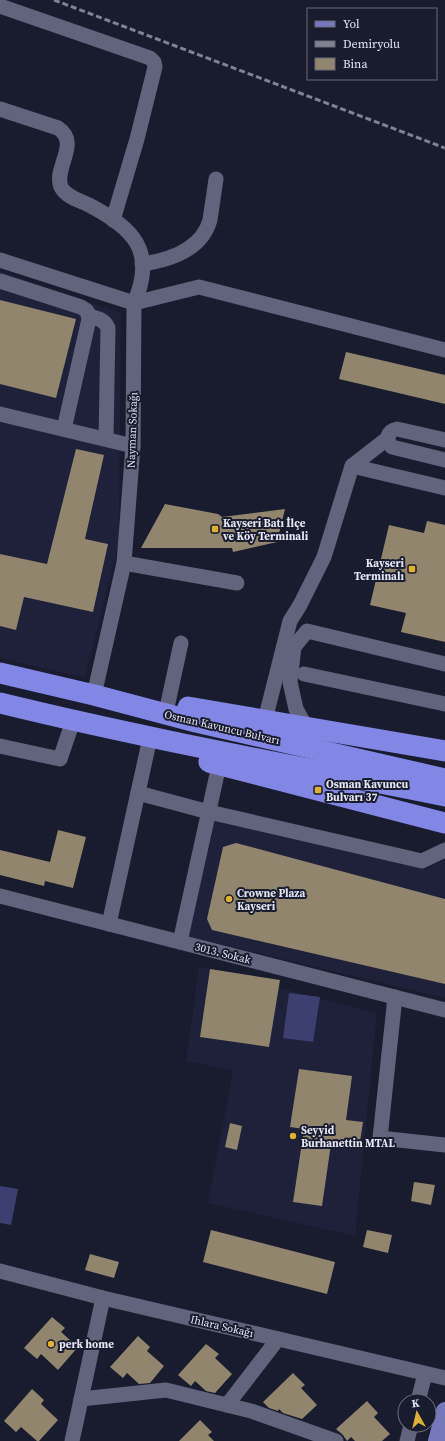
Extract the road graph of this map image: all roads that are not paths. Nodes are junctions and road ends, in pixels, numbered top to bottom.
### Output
1 (0, 6) edge
2 (0, 109) edge
3 (216, 179) dead end
4 (113, 220) junction
5 (0, 260) edge
6 (142, 264) junction
7 (0, 281) edge
8 (134, 303) junction
9 (89, 316) junction
10 (445, 350) edge
11 (0, 414) edge
12 (64, 429) junction
13 (388, 438) junction
14 (106, 439) junction
15 (445, 440) edge
16 (133, 446) junction
17 (445, 460) edge
18 (352, 466) junction
19 (445, 488) edge
20 (124, 563) junction
21 (237, 583) dead end
22 (181, 643) dead end
23 (445, 664) edge
24 (0, 673) edge
25 (304, 674) dead end
26 (94, 695) junction
27 (0, 703) edge
28 (168, 703) junction
29 (445, 704) edge
30 (265, 720) junction
31 (73, 721) junction
32 (306, 727) junction
33 (0, 746) edge
34 (148, 747) junction
35 (445, 751) edge
36 (219, 765) junction
37 (445, 779) edge
38 (138, 793) junction
39 (445, 796) edge
40 (209, 812) junction
41 (443, 823) edge
42 (445, 850) edge
43 (0, 896) edge
44 (109, 924) junction
45 (180, 942) junction
46 (395, 998) junction
47 (445, 1010) edge
48 (445, 1145) edge
49 (0, 1271) edge
50 (103, 1298) junction
51 (278, 1339) junction
52 (425, 1374) junction
53 (445, 1378) edge
54 (420, 1393) edge
55 (81, 1399) junction
56 (227, 1405) junction
57 (445, 1411) edge
58 (72, 1441) edge
59 (336, 1441) edge
60 (437, 1441) edge

1 - 4 street
2 - 4 street, Nayman Sokağı
3 - 6 street
4 - 6 street, Nayman Sokağı
5 - 8 street
6 - 8 street, Nayman Sokağı
7 - 9 street
8 - 10 street
8 - 16 street, Nayman Sokağı
9 - 12 street
9 - 14 street
11 - 12 street
12 - 14 street
13 - 15 street
13 - 17 street
13 - 18 street
14 - 16 street
16 - 20 street, Nayman Sokağı
18 - 19 street
18 - 30 street
20 - 21 street
20 - 26 street, Nayman Sokağı
22 - 28 street
23 - 32 street
24 - 26 highway, Osman Kavuncu Bulvarı
25 - 29 street
26 - 28 highway
26 - 37 highway, Osman Kavuncu Bulvarı
27 - 31 highway, Osman Kavuncu Bulvarı
28 - 30 highway
30 - 32 highway
31 - 33 street
31 - 34 highway
31 - 39 highway, Osman Kavuncu Bulvarı
32 - 35 highway
34 - 36 highway
34 - 38 street
36 - 40 street
36 - 41 highway
38 - 40 street
38 - 44 street
40 - 42 street
40 - 45 street
43 - 44 street, 3013. Sokak
44 - 45 street, 3013. Sokak
45 - 46 street, 3013. Sokak
46 - 47 street, 3013. Sokak
46 - 48 street
49 - 50 street, Ihlara Sokağı
50 - 51 street, Ihlara Sokağı
50 - 55 street
51 - 52 street, Ihlara Sokağı
51 - 56 street
52 - 53 street, Ihlara Sokağı
52 - 54 street
55 - 56 street
55 - 58 street
56 - 59 street
57 - 60 main road

